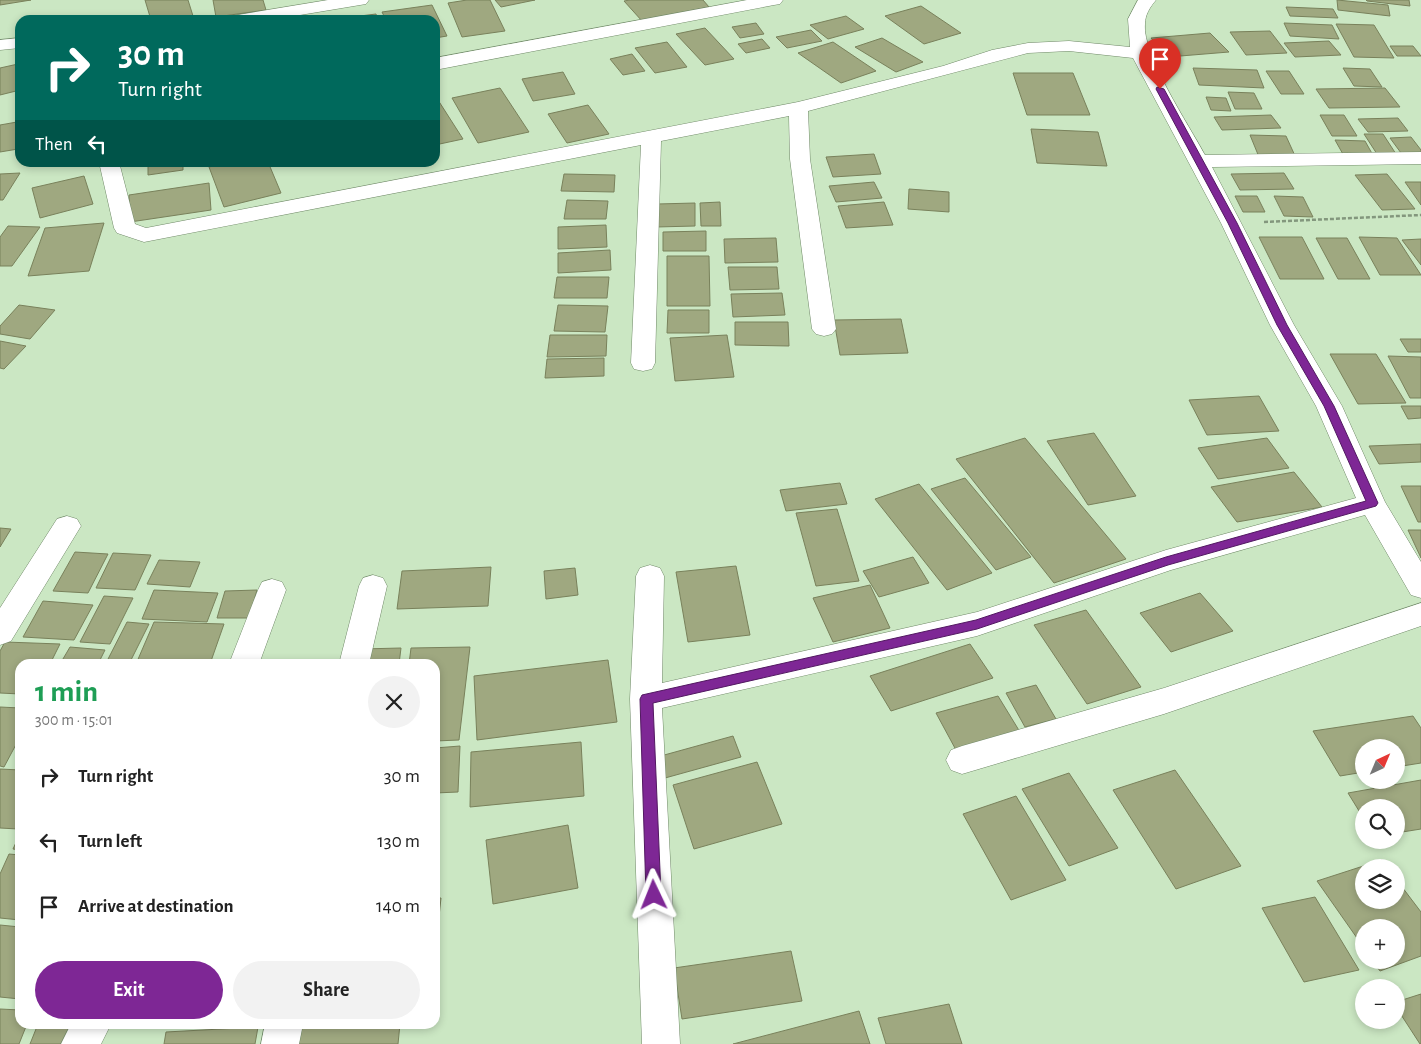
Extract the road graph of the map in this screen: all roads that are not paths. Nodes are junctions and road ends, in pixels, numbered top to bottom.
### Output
1 (360, 0) edge
2 (774, 0) edge
3 (1147, 0) edge
4 (268, 15) edge
5 (15, 43) edge
6 (0, 44) edge
7 (1140, 53) junction
8 (440, 63) edge
9 (798, 108) junction
10 (651, 137) junction
11 (1421, 158) edge
12 (1198, 161) junction
13 (110, 167) edge
14 (824, 329) dead end
15 (643, 363) dead end
16 (1372, 503) junction
17 (67, 526) dead end
18 (650, 576) dead end
19 (373, 586) dead end
20 (1421, 587) edge
21 (272, 590) dead end
22 (1421, 614) edge
23 (0, 634) edge
24 (246, 659) edge
25 (355, 659) edge
26 (646, 699) junction
27 (962, 760) dead end
28 (89, 1029) edge
29 (283, 1029) edge
30 (80, 1044) edge
31 (280, 1044) edge
32 (661, 1044) edge

1 - 4 street
2 - 8 street
3 - 7 street
5 - 6 street
7 - 9 street
7 - 12 street
9 - 10 street
9 - 14 street
10 - 13 street
10 - 15 street
11 - 12 street
12 - 16 street
16 - 20 street
16 - 26 street
17 - 23 street
18 - 26 street
19 - 25 street
21 - 24 street
22 - 27 street
26 - 32 street
28 - 30 street
29 - 31 street

